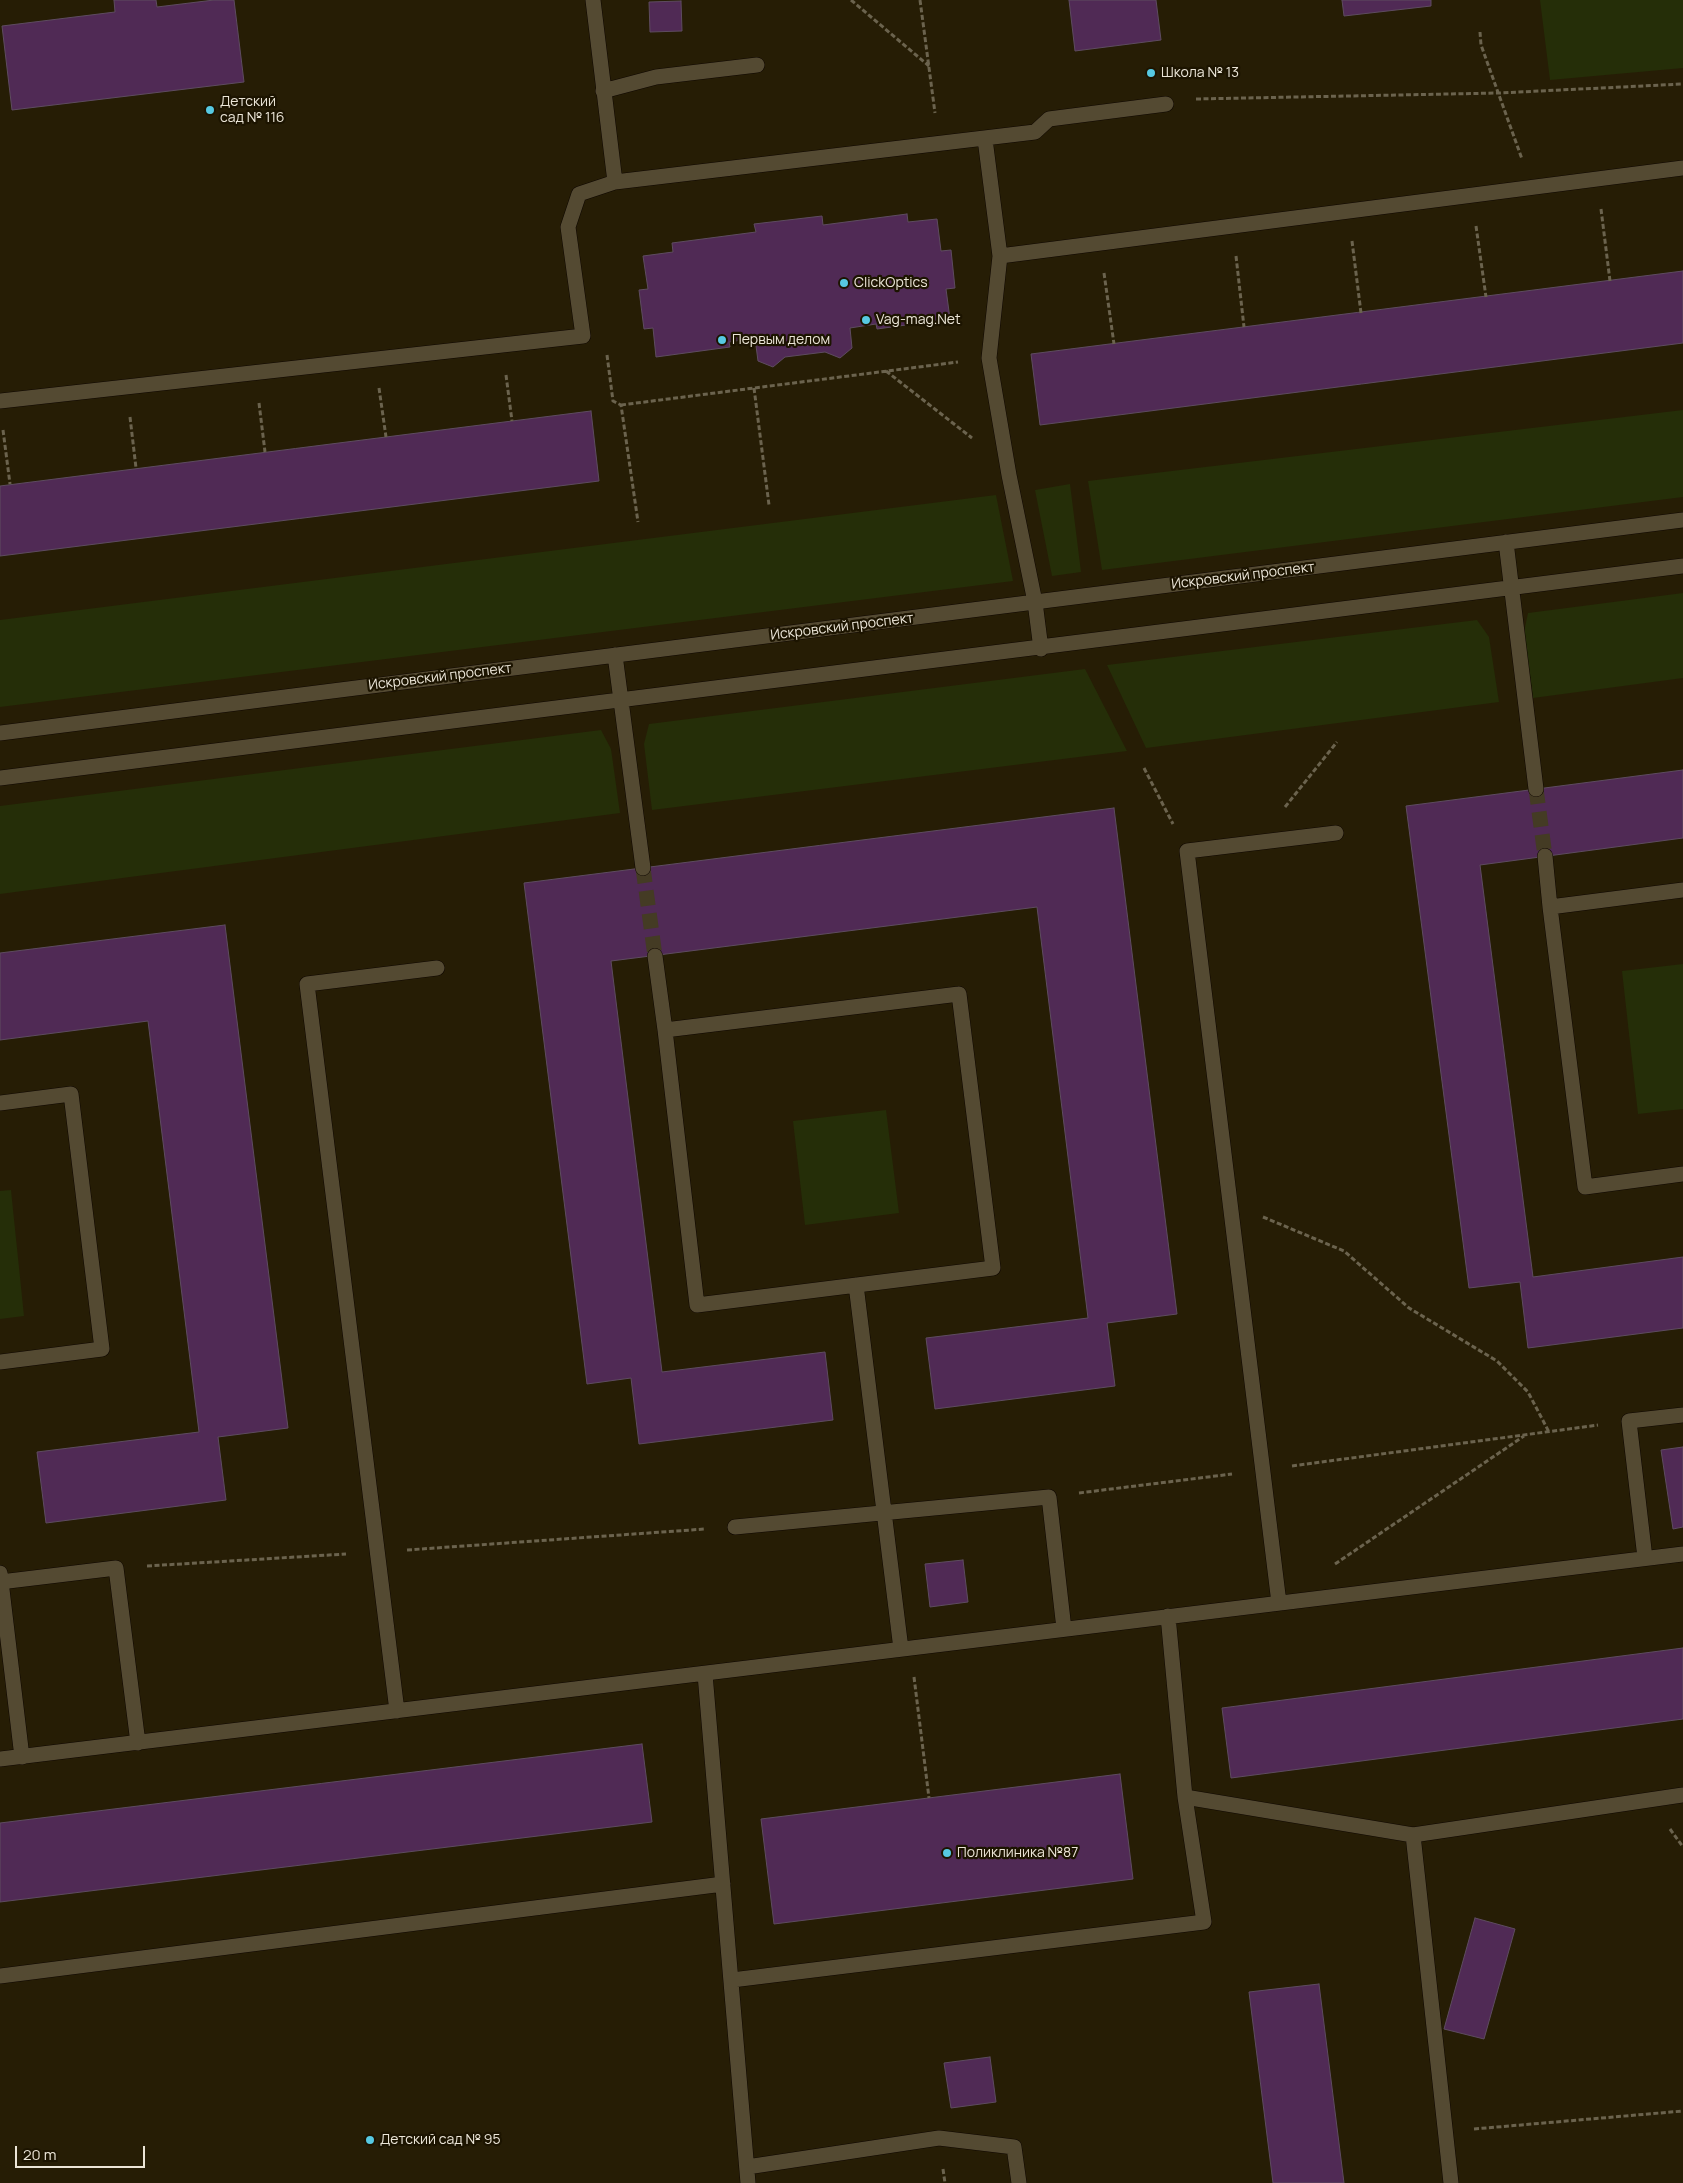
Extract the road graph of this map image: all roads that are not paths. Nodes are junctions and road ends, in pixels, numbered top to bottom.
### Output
1 (593, 0) edge
2 (757, 65) dead end
3 (604, 92) junction
4 (1166, 104) road end
5 (985, 139) junction
6 (1683, 168) edge
7 (615, 182) junction
8 (1000, 256) junction
9 (0, 401) edge
10 (1683, 520) edge
11 (1506, 542) junction
12 (1683, 566) edge
13 (1511, 587) junction
14 (1035, 602) junction
15 (1041, 648) junction
16 (615, 655) junction
17 (620, 700) junction
18 (0, 732) edge
19 (0, 778) edge
20 (1536, 789) tunnel mouth
21 (1336, 833) dead end
22 (1545, 856) tunnel mouth
23 (643, 868) tunnel mouth
24 (1683, 890) edge
25 (1550, 906) junction
26 (655, 956) tunnel mouth
27 (437, 968) dead end
28 (665, 1030) junction
29 (0, 1103) edge
30 (1683, 1174) edge
31 (856, 1285) junction
32 (0, 1362) edge
33 (1683, 1415) edge
34 (884, 1511) junction
35 (736, 1527) road end
36 (1683, 1554) edge
37 (1645, 1558) junction
38 (0, 1579) edge
39 (1279, 1603) junction
40 (1168, 1616) junction
41 (1064, 1629) junction
42 (906, 1649) junction
43 (705, 1674) junction
44 (396, 1711) junction
45 (138, 1742) junction
46 (22, 1757) junction
47 (0, 1759) edge
48 (1683, 1795) edge
49 (1185, 1797) junction
50 (1412, 1835) junction
51 (722, 1884) junction
52 (0, 1976) edge
53 (732, 1980) junction
54 (747, 2167) junction
55 (748, 2183) edge
56 (1018, 2183) edge
57 (1451, 2183) edge

1 - 3 street
2 - 3 street
3 - 7 street
4 - 5 street
5 - 7 street
5 - 8 street
6 - 8 street
7 - 9 street
8 - 14 street
10 - 11 street, Искровский проспект
11 - 13 street
11 - 14 street, Искровский проспект
12 - 13 street
13 - 15 street
13 - 20 street
14 - 15 street
14 - 16 street, Искровский проспект
15 - 17 street
16 - 17 street
16 - 18 street, Искровский проспект
17 - 19 street
17 - 23 street
21 - 39 street
22 - 25 street
24 - 25 street
25 - 30 street
26 - 28 street
27 - 44 street
28 - 31 street
28 - 31 street
29 - 32 street
31 - 34 street
33 - 37 street
34 - 35 street
34 - 41 street
34 - 42 street
36 - 37 street
37 - 39 street
38 - 45 street
38 - 46 street
39 - 40 street
40 - 41 street
40 - 49 street
41 - 42 street
42 - 43 street
43 - 44 street
43 - 51 street
44 - 45 street
45 - 46 street
46 - 47 street
48 - 50 street
49 - 50 street
49 - 53 street
50 - 57 street
51 - 52 street
51 - 53 street
53 - 54 street
54 - 55 street
54 - 56 street

